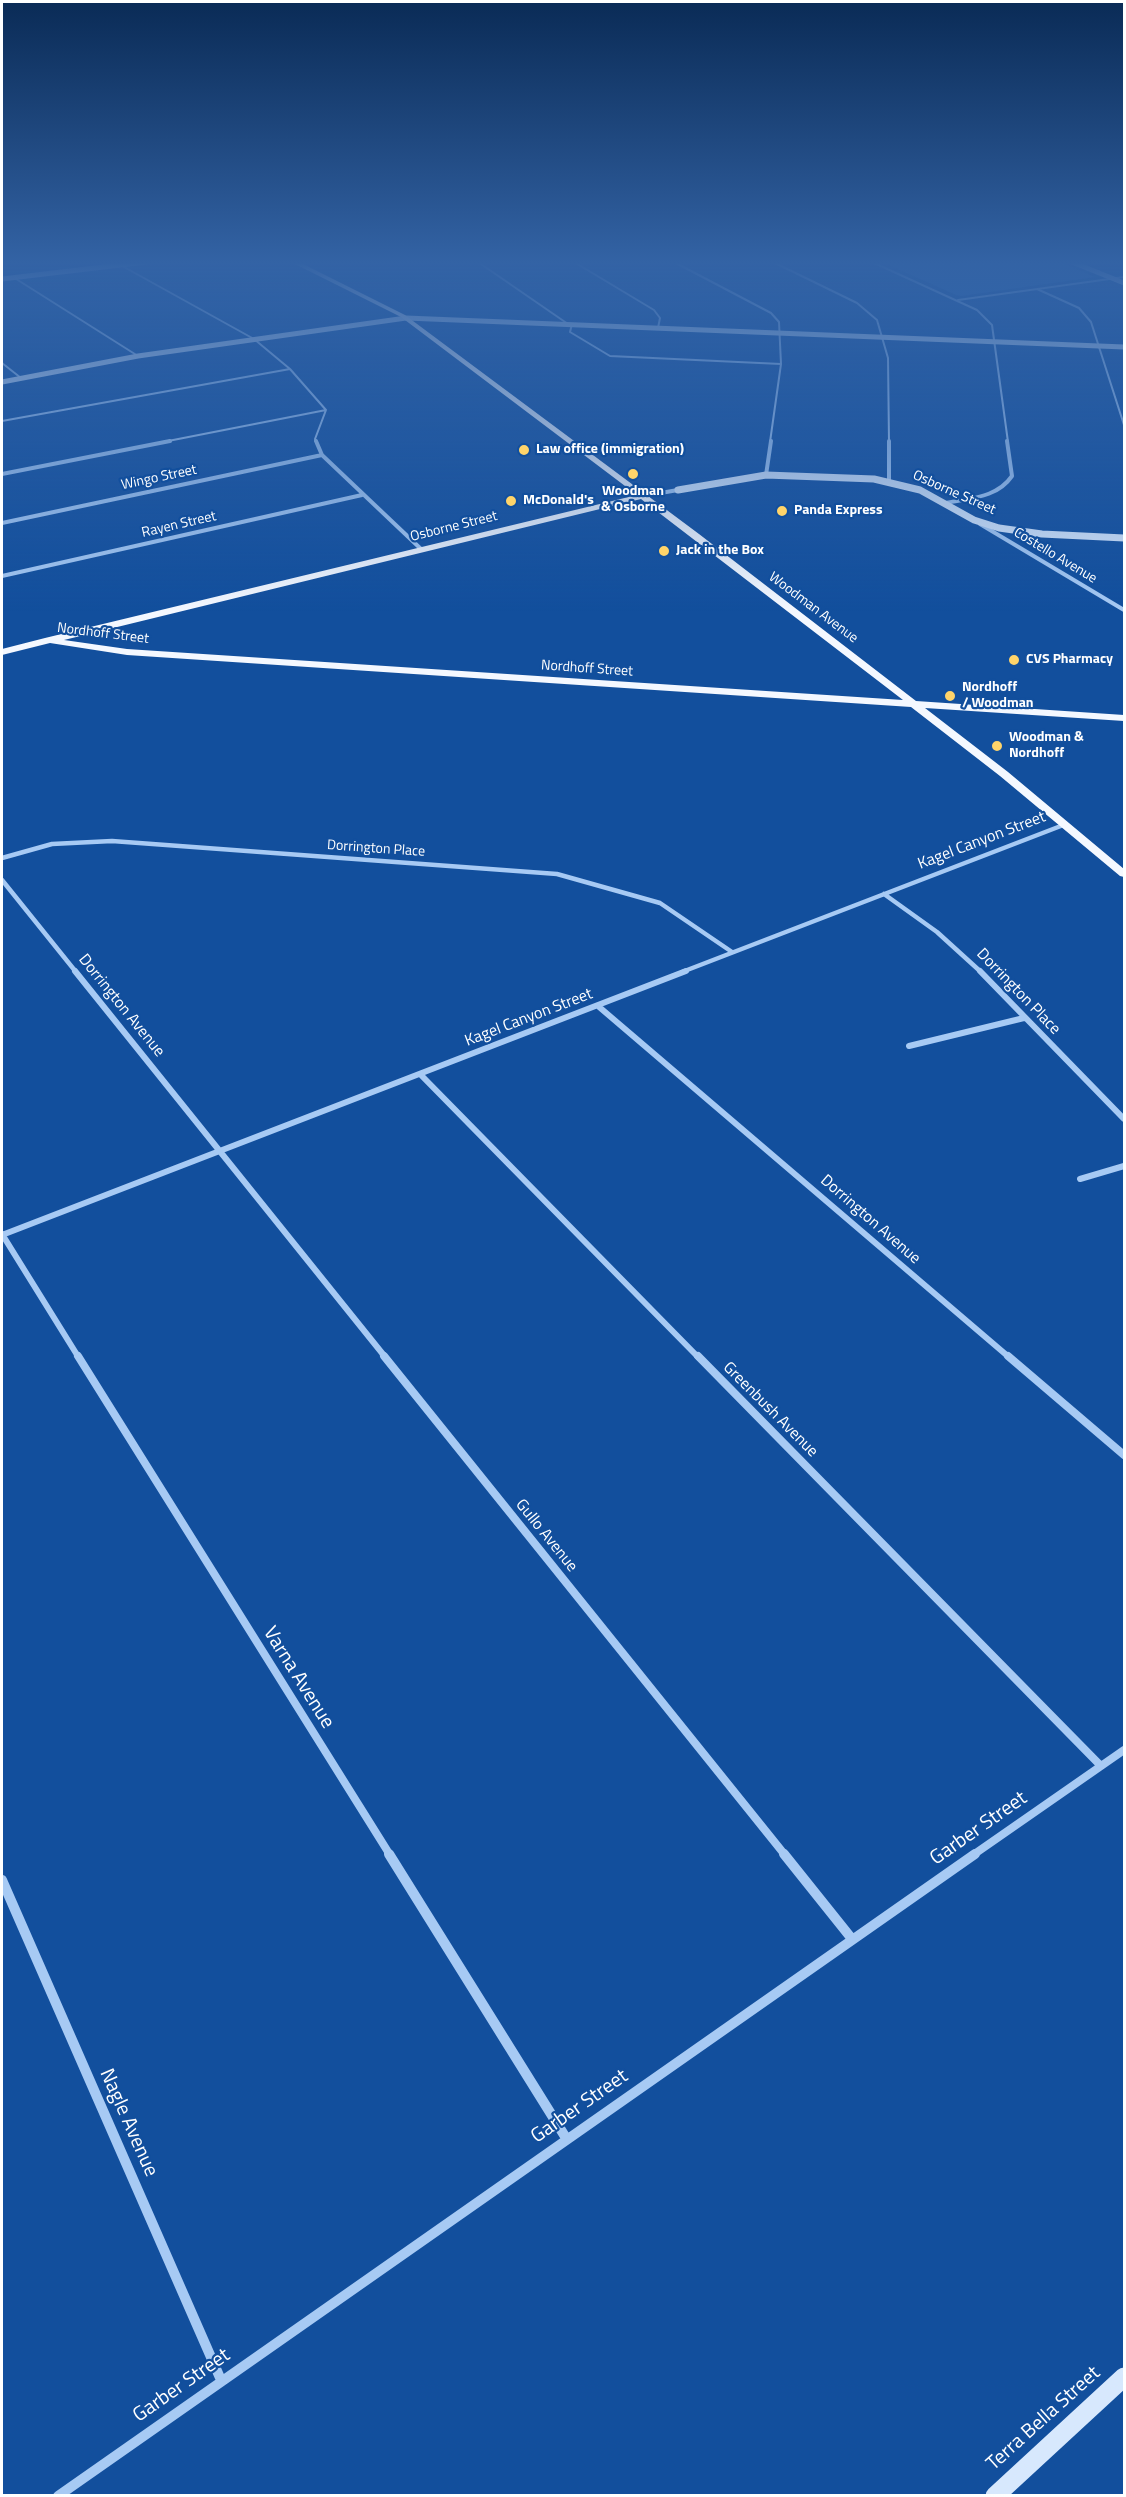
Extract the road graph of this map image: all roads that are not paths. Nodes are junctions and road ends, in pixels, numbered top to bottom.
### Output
1 (18, 379) edge
2 (237, 379) edge
3 (298, 379) edge
4 (487, 379) edge
5 (779, 379) edge
6 (888, 379) edge
7 (999, 379) edge
8 (1110, 379) edge
9 (2, 382) edge
10 (326, 410) junction
11 (2, 421) edge
12 (1125, 425) edge
13 (322, 455) junction
14 (2, 474) edge
15 (766, 475) junction
16 (889, 482) junction
17 (678, 490) joint
18 (362, 495) junction
19 (644, 496) junction
20 (946, 503) junction
21 (975, 520) junction
22 (2, 523) edge
23 (1125, 538) edge
24 (421, 549) junction
25 (2, 576) edge
26 (1125, 610) edge
27 (127, 621) junction
28 (48, 640) junction
29 (2, 652) edge
30 (173, 655) junction
31 (912, 704) junction
32 (1125, 718) edge
33 (1066, 824) junction
34 (2, 858) edge
35 (1125, 874) edge
36 (2, 880) edge
37 (884, 894) junction
38 (732, 952) junction
39 (598, 1006) junction
40 (1024, 1018) junction
41 (909, 1046) dead end
42 (420, 1074) junction
43 (1125, 1119) edge
44 (219, 1150) junction
45 (1125, 1166) edge
46 (1080, 1179) dead end
47 (2, 1235) edge
48 (1125, 1455) edge
49 (1125, 1750) edge
50 (1101, 1766) junction
51 (2, 1880) edge
52 (852, 1939) junction
53 (566, 2138) junction
54 (1125, 2377) edge
55 (221, 2380) junction
56 (58, 2496) edge
57 (995, 2496) edge

1 - 9 street
2 - 11 street
3 - 10 street
4 - 19 main road, Woodman Avenue
5 - 15 street
6 - 16 street
7 - 20 street
8 - 12 street
10 - 13 street
10 - 14 street
13 - 18 street
13 - 22 street, Wingo Street
15 - 16 street, Osborne Street
15 - 17 street, Osborne Street
16 - 20 street, Osborne Street
17 - 19 street, Osborne Street
18 - 24 street
18 - 25 street, Rayen Street
19 - 24 main road, Osborne Street
19 - 31 main road, Woodman Avenue
20 - 21 street, Osborne Street
21 - 23 street, Osborne Street
21 - 26 street, Costello Avenue
24 - 27 main road, Osborne Street
27 - 28 main road, Osborne Street
27 - 30 main road
28 - 29 main road, Osborne Street
28 - 30 main road, Nordhoff Street
30 - 31 main road, Nordhoff Street
31 - 32 main road, Nordhoff Street
31 - 33 main road, Woodman Avenue
33 - 35 main road, Woodman Avenue
33 - 37 street, Kagel Canyon Street
34 - 38 street, Dorrington Place
36 - 44 street, Dorrington Avenue
37 - 38 street, Kagel Canyon Street
37 - 40 street, Dorrington Place
38 - 39 street, Kagel Canyon Street
39 - 42 street, Kagel Canyon Street
39 - 48 street, Dorrington Avenue
40 - 41 street
40 - 43 street, Dorrington Place
42 - 44 street, Kagel Canyon Street
42 - 50 street, Greenbush Avenue
44 - 47 street, Kagel Canyon Street
44 - 52 street, Gullo Avenue
45 - 46 street
47 - 53 street, Varna Avenue
49 - 50 street, Garber Street
50 - 52 street, Garber Street
51 - 55 street, Nagle Avenue
52 - 53 street, Garber Street
53 - 55 street, Garber Street
54 - 57 street, Terra Bella Street
55 - 56 street, Garber Street

